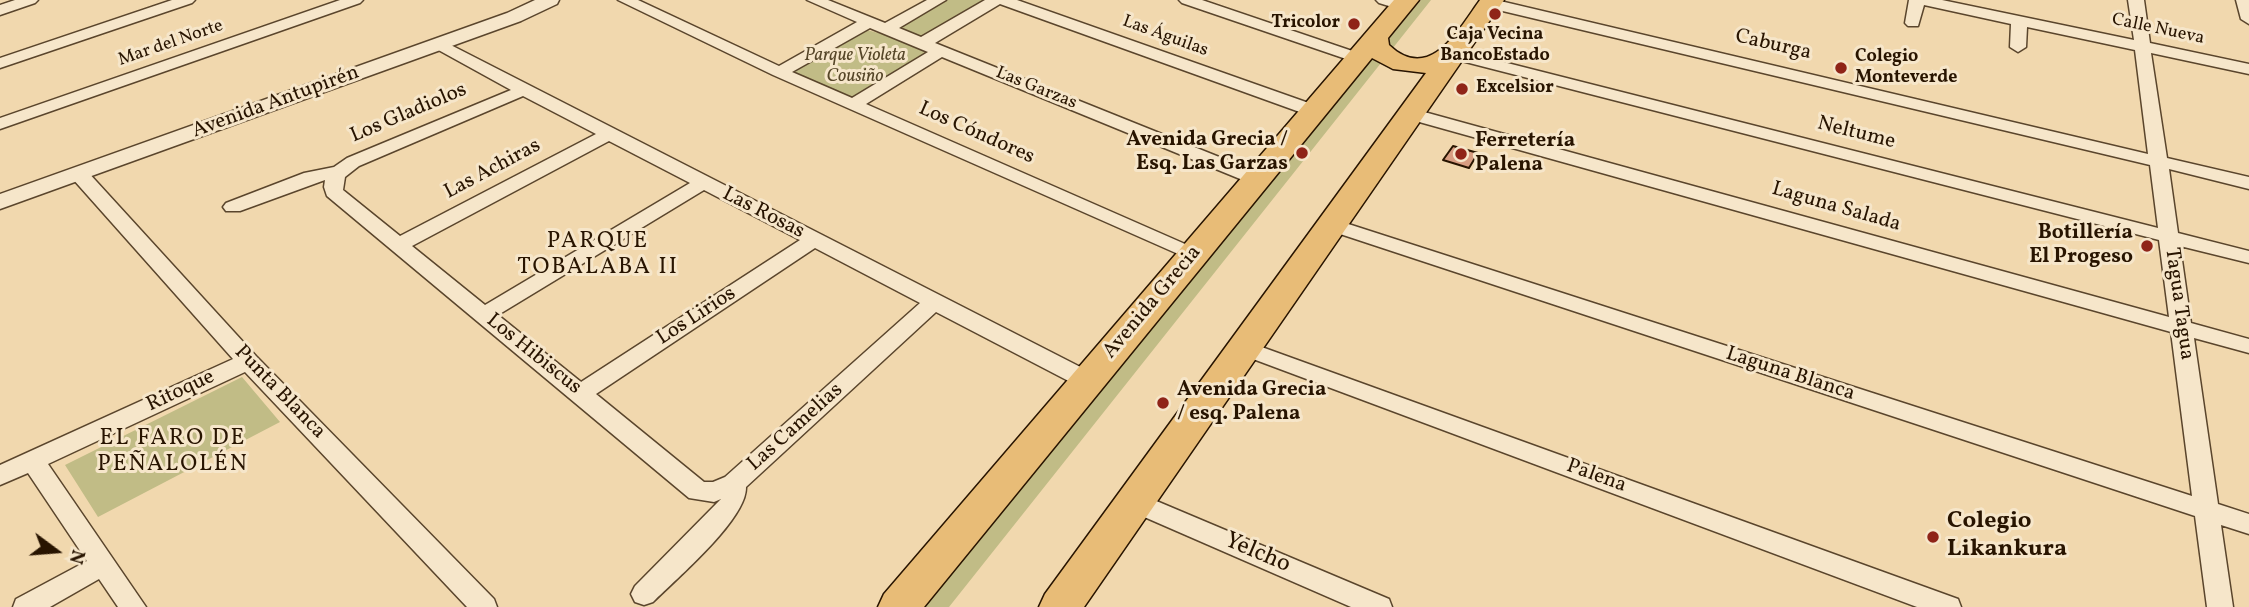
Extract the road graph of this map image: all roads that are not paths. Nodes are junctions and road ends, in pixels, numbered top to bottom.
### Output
1 (30, 0) edge
2 (187, 0) edge
3 (355, 0) edge
4 (550, 0) edge
5 (626, 0) edge
6 (815, 0) edge
7 (938, 0) edge
8 (996, 0) edge
9 (1003, 0) edge
10 (1187, 0) edge
11 (1918, 0) edge
12 (2136, 0) edge
13 (2244, 0) edge
14 (1491, 1) edge
15 (1398, 2) edge
16 (0, 10) edge
17 (2249, 19) edge
18 (2019, 21) junction
19 (869, 22) junction
20 (1913, 23) dead end
21 (887, 29) junction
22 (1380, 32) junction
23 (923, 43) junction
24 (439, 44) junction
25 (2141, 46) junction
26 (2018, 47) dead end
27 (942, 50) junction
28 (1452, 54) junction
29 (1358, 58) junction
30 (0, 63) edge
31 (2249, 69) edge
32 (779, 72) junction
33 (524, 90) junction
34 (853, 105) junction
35 (1314, 111) junction
36 (1411, 114) junction
37 (0, 124) edge
38 (609, 134) junction
39 (2158, 161) junction
40 (340, 171) junction
41 (79, 174) junction
42 (1257, 179) junction
43 (704, 183) junction
44 (2249, 183) edge
45 (337, 196) joint
46 (0, 202) edge
47 (233, 207) dead end
48 (1332, 225) junction
49 (2168, 237) junction
50 (814, 240) junction
51 (399, 245) junction
52 (1194, 255) junction
53 (2249, 257) edge
54 (934, 302) junction
55 (483, 315) junction
56 (2181, 327) junction
57 (2249, 346) edge
58 (1245, 348) junction
59 (248, 361) junction
60 (1088, 381) junction
61 (581, 393) junction
62 (33, 461) junction
63 (0, 476) edge
64 (734, 484) junction
65 (1135, 502) junction
66 (2207, 511) junction
67 (2249, 524) edge
68 (102, 565) junction
69 (644, 594) dead end
70 (26, 607) edge
71 (133, 607) edge
72 (484, 607) edge
73 (900, 607) edge
74 (1060, 607) edge
75 (1379, 607) edge
76 (1948, 607) edge
77 (2220, 607) edge

1 - 16 street
2 - 30 street
3 - 37 street, Mar del Norte
4 - 24 street, Avenida Antupirén
5 - 32 street, Los Cóndores
6 - 19 street, Las Garzas
7 - 21 street
8 - 23 street
9 - 35 street, Las Águilas
10 - 29 street
11 - 18 street, Calle Nueva
11 - 20 street, Calle Nueva
12 - 25 street, Tagua Tagua
13 - 17 street
14 - 28 main road
14 - 39 street, Caburga
15 - 22 main road, Avenida Grecia
18 - 25 street, Calle Nueva
18 - 26 street
19 - 21 street, Las Garzas
19 - 32 street
21 - 23 street, Las Garzas
22 - 28 main road
22 - 29 main road, Avenida Grecia
23 - 27 street, Las Garzas
24 - 33 street, Las Rosas
24 - 41 street, Avenida Antupirén
25 - 31 street, Calle Nueva
25 - 39 street, Tagua Tagua
27 - 34 street
27 - 42 street, Las Garzas
28 - 36 main road
28 - 49 street, Neltume
29 - 35 main road, Avenida Grecia
32 - 34 street, Los Cóndores
33 - 38 street, Las Rosas
33 - 40 street, Los Gladiolos
34 - 52 street, Los Cóndores
35 - 42 main road, Avenida Grecia
36 - 48 main road
36 - 56 street, Laguna Salada
38 - 43 street, Las Rosas
38 - 51 street, Las Achiras
39 - 44 street, Caburga
39 - 49 street, Tagua Tagua
40 - 45 street, Los Gladiolos
40 - 47 street
41 - 46 street, Avenida Antupirén
41 - 59 street, Punta Blanca
42 - 52 main road, Avenida Grecia
43 - 50 street, Las Rosas
43 - 55 street
45 - 51 street, Los Hibiscus
48 - 58 main road
48 - 66 street, Laguna Blanca
49 - 53 street, Neltume
49 - 56 street, Tagua Tagua
50 - 54 street, Las Rosas
50 - 61 street, Los Lirios
51 - 55 street, Los Hibiscus
52 - 60 main road, Avenida Grecia
54 - 60 street, Las Rosas
54 - 64 street, Las Camelias
55 - 61 street, Los Hibiscus
56 - 57 street, Laguna Salada
56 - 66 street, Tagua Tagua
58 - 65 main road
58 - 76 street, Palena
59 - 62 street, Ritoque
59 - 72 street, Punta Blanca
60 - 73 main road, Avenida Grecia
61 - 64 street, Los Hibiscus
62 - 63 street, Ritoque
62 - 68 street
64 - 69 street, Las Camelias
65 - 74 main road
65 - 75 street, Yelcho
66 - 67 street, Laguna Blanca
66 - 77 street, Tagua Tagua
68 - 70 street
68 - 71 street

